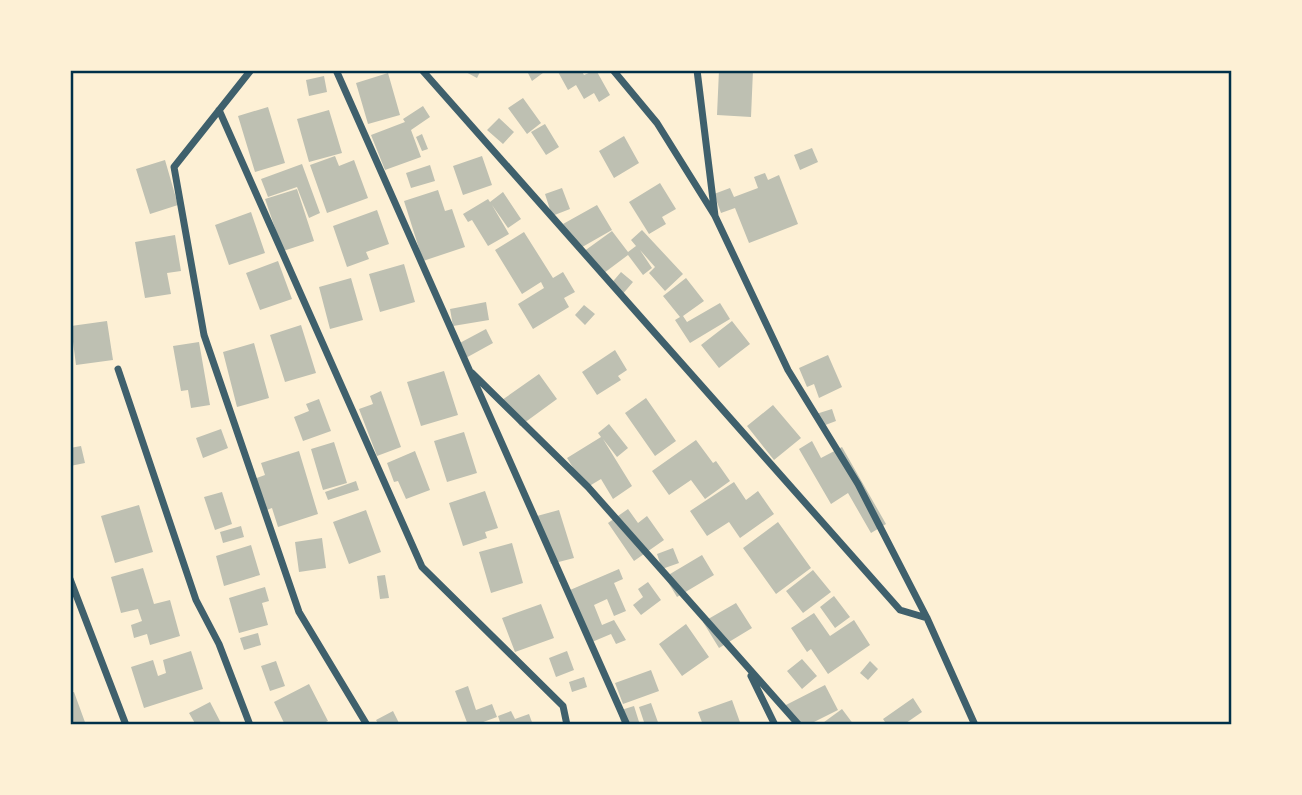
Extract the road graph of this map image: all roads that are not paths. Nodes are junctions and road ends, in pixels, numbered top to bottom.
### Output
1 (251, 70) edge
2 (336, 70) edge
3 (422, 70) edge
4 (613, 70) edge
5 (697, 70) edge
6 (219, 110) junction
7 (715, 216) junction
8 (118, 369) dead end
9 (470, 370) junction
10 (70, 579) edge
11 (927, 618) junction
12 (747, 666) junction
13 (126, 725) edge
14 (250, 725) edge
15 (367, 725) edge
16 (567, 725) edge
17 (626, 725) edge
18 (775, 725) edge
19 (799, 725) edge
20 (975, 725) edge

1 - 6 street
2 - 9 street
3 - 11 street
4 - 7 street
5 - 7 street
6 - 15 street
6 - 16 street
7 - 11 street
8 - 14 street
9 - 12 street
9 - 17 street
10 - 13 street
11 - 20 street
12 - 18 street
12 - 19 street

